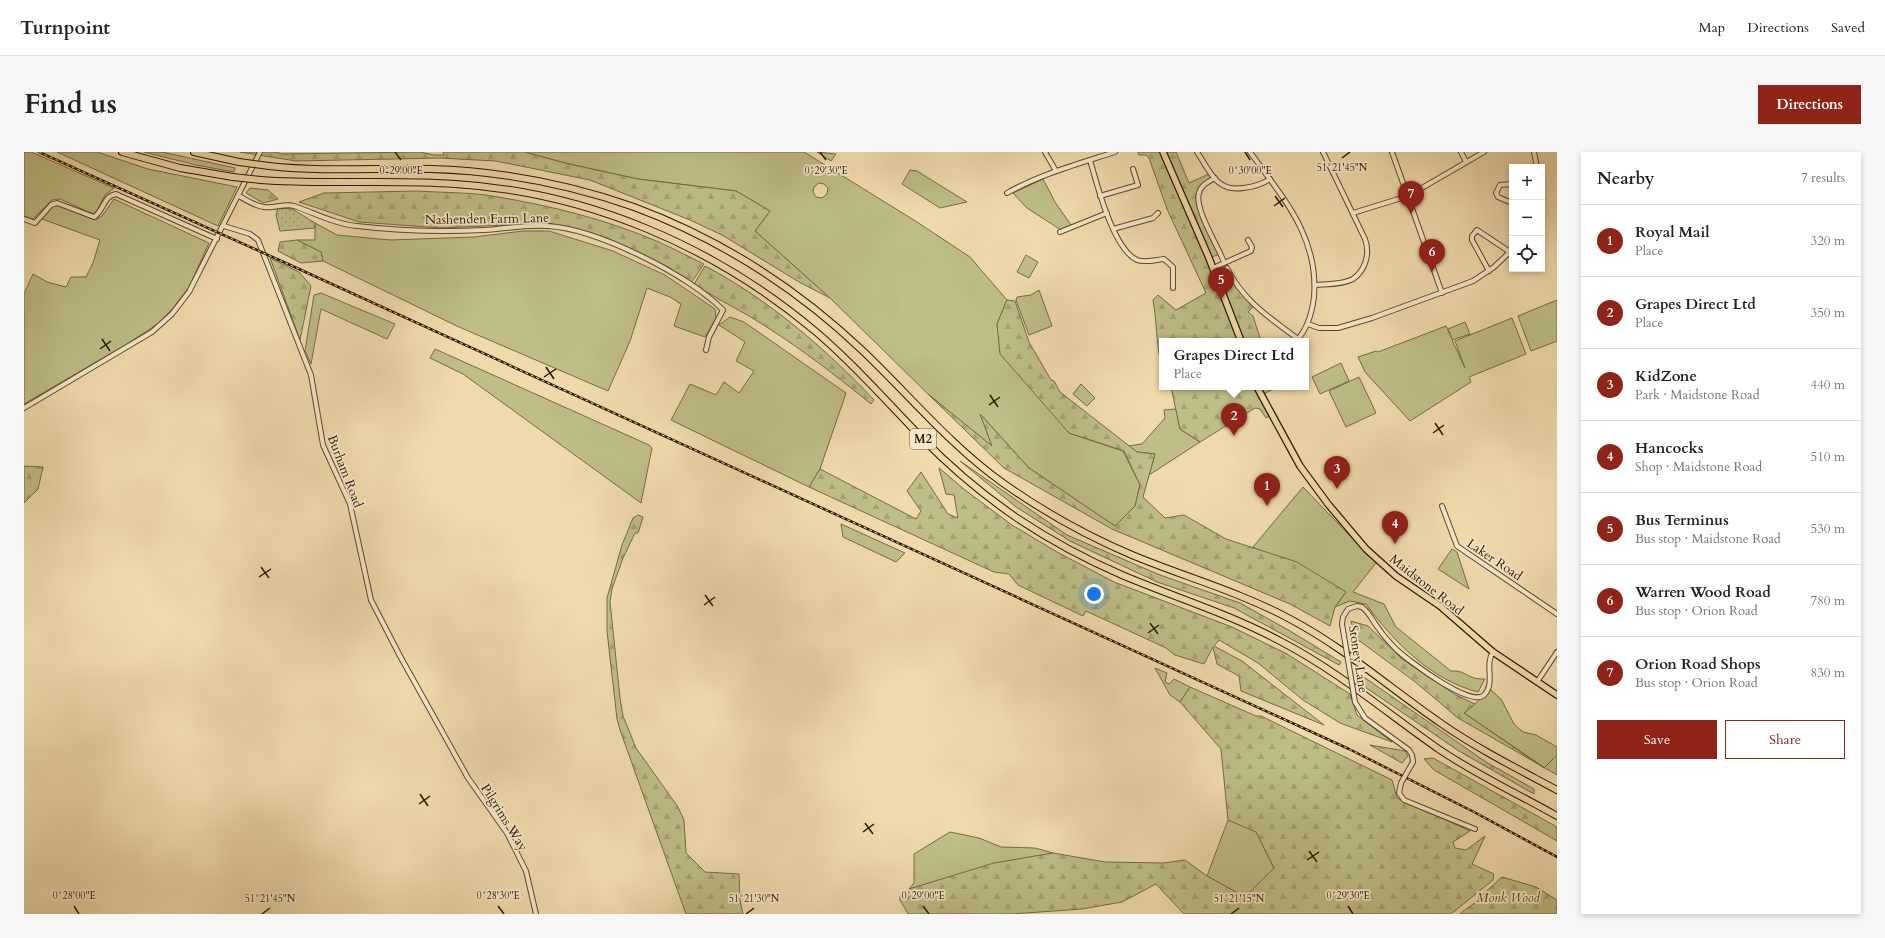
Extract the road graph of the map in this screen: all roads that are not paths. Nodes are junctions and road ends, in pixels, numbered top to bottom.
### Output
1 (122, 152) edge
2 (194, 152) edge
3 (260, 152) edge
4 (1045, 152) edge
5 (1115, 152) edge
6 (1163, 152) edge
7 (1197, 152) edge
8 (1250, 152) edge
9 (1323, 152) edge
10 (1392, 152) edge
11 (1461, 152) edge
12 (1484, 152) edge
13 (1534, 152) edge
14 (1090, 160) junction
15 (1466, 162) junction
16 (1536, 164) edge
17 (1133, 169) dead end
18 (1056, 171) junction
19 (1214, 178) junction
20 (1270, 179) junction
21 (1509, 184) edge
22 (1007, 193) dead end
23 (239, 196) junction
24 (1100, 196) junction
25 (1408, 196) junction
26 (1509, 202) edge
27 (1158, 213) dead end
28 (1353, 213) junction
29 (1107, 214) junction
30 (24, 219) edge
31 (224, 226) junction
32 (1112, 229) junction
33 (1060, 232) dead end
34 (217, 239) junction
35 (1248, 240) dead end
36 (1509, 250) edge
37 (1509, 253) edge
38 (1223, 260) dead end
39 (1213, 268) junction
40 (1227, 268) dead end
41 (1489, 271) junction
42 (1315, 285) junction
43 (1173, 288) dead end
44 (1442, 292) junction
45 (1308, 324) junction
46 (1240, 338) edge
47 (1294, 338) edge
48 (1298, 338) edge
49 (706, 350) dead end
50 (1259, 390) edge
51 (24, 408) edge
52 (1442, 506) dead end
53 (1557, 614) edge
54 (1493, 652) junction
55 (1557, 652) edge
56 (1537, 682) junction
57 (1557, 695) edge
58 (468, 778) joint
59 (1557, 790) edge
60 (1557, 816) edge
61 (1475, 829) dead end
62 (536, 914) edge

1 - 60 highway, M2, bridge
2 - 59 highway, M2, bridge
3 - 23 street
4 - 18 street
5 - 14 street
6 - 39 main road
7 - 19 street
8 - 20 street
9 - 28 street
10 - 25 street
11 - 15 street
12 - 15 street
13 - 16 street
14 - 18 street
14 - 24 street
15 - 25 street
17 - 24 street
18 - 22 street
19 - 20 street
19 - 38 street
20 - 42 street
21 - 26 street
23 - 31 street
23 - 49 street, Nashenden Farm Lane
24 - 29 street
25 - 28 street
25 - 44 street
27 - 32 street
28 - 42 street
29 - 32 street
29 - 33 street
30 - 34 street
31 - 34 street
31 - 58 street, Burham Road
32 - 43 street
34 - 51 street
35 - 39 street
36 - 41 street
37 - 41 street
39 - 46 main road
40 - 47 street
41 - 44 street
42 - 45 street
44 - 45 street
45 - 48 street
50 - 54 main road, Maidstone Road
52 - 53 street, Laker Road
54 - 56 main road, Maidstone Road
54 - 61 street, Stoney Lane, bridge
55 - 56 street
56 - 57 main road, Maidstone Road
58 - 62 street, Pilgrims Way

